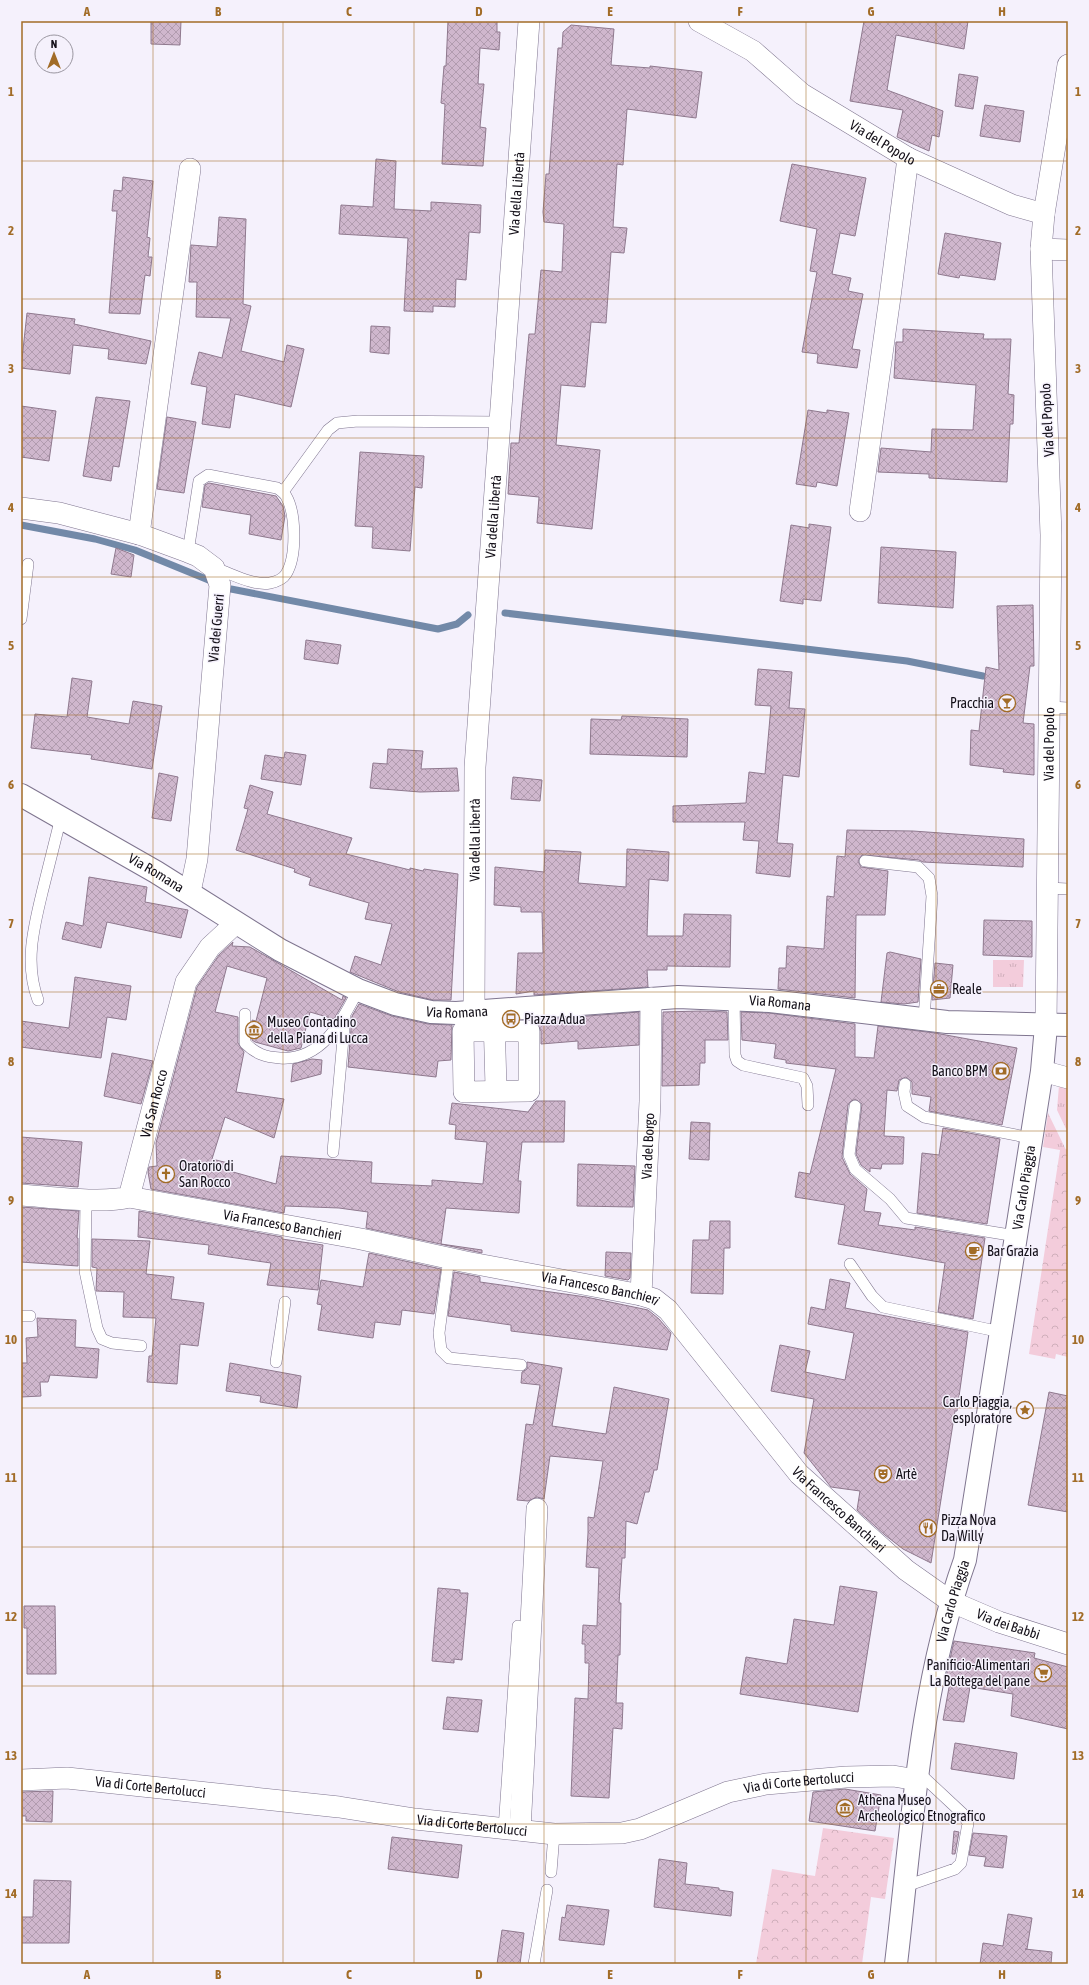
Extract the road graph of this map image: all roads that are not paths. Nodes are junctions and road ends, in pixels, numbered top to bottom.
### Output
1 (529, 21) edge
2 (698, 21) edge
3 (1068, 65) edge
4 (908, 158) junction
5 (190, 169) dead end
6 (1044, 214) junction
7 (1041, 249) junction
8 (1068, 250) edge
9 (499, 422) junction
10 (282, 492) junction
11 (21, 508) edge
12 (860, 511) dead end
13 (139, 534) junction
14 (188, 552) junction
15 (28, 564) dead end
16 (214, 568) junction
17 (21, 619) edge
18 (1059, 708) edge
19 (21, 795) edge
20 (61, 817) junction
21 (865, 861) dead end
22 (1058, 888) edge
23 (190, 892) junction
24 (236, 923) junction
25 (358, 990) junction
26 (650, 998) junction
27 (734, 998) junction
28 (38, 1000) dead end
29 (245, 1014) dead end
30 (345, 1016) junction
31 (488, 1018) junction
32 (924, 1020) junction
33 (1046, 1026) junction
34 (1068, 1026) edge
35 (1042, 1071) junction
36 (1068, 1078) edge
37 (905, 1084) dead end
38 (496, 1087) dead end
39 (808, 1105) dead end
40 (855, 1106) dead end
41 (1031, 1138) junction
42 (333, 1152) dead end
43 (22, 1195) edge
44 (129, 1197) junction
45 (86, 1199) junction
46 (1016, 1236) junction
47 (449, 1258) junction
48 (850, 1264) dead end
49 (641, 1294) junction
50 (285, 1302) dead end
51 (1001, 1332) junction
52 (141, 1346) dead end
53 (276, 1362) dead end
54 (520, 1365) dead end
55 (537, 1509) dead end
56 (950, 1601) junction
57 (518, 1626) dead end
58 (1068, 1644) edge
59 (918, 1776) junction
60 (21, 1780) edge
61 (512, 1830) junction
62 (554, 1834) junction
63 (551, 1872) dead end
64 (906, 1886) junction
65 (547, 1890) dead end
66 (534, 1964) edge
67 (896, 1964) edge

1 - 9 street, Via della Libertà
2 - 4 street, Via del Popolo
3 - 6 street
4 - 6 street, Via del Popolo
4 - 12 street
5 - 13 street
6 - 7 street, Via del Popolo
7 - 8 street
7 - 18 street, Via del Popolo
9 - 10 lane
9 - 31 street, Via della Libertà
10 - 14 lane
10 - 16 lane
11 - 13 street
13 - 14 street
14 - 16 street
15 - 17 lane
16 - 23 street, Via dei Guerri
18 - 22 street, Via del Popolo
19 - 20 street, Via Romana
20 - 23 street, Via Romana
20 - 28 lane
21 - 32 lane
22 - 33 street, Via del Popolo
23 - 24 street, Via Romana
24 - 25 street, Via Romana
24 - 44 street, Via San Rocco
25 - 30 lane
25 - 31 street, Via Romana
26 - 27 street, Via Romana
26 - 31 street, Via Romana
26 - 49 street, Via del Borgo
27 - 32 street, Via Romana
27 - 39 lane
29 - 30 lane
30 - 42 lane
31 - 38 street
32 - 33 street, Via Romana
33 - 34 street, Via Romana
33 - 35 street, Via Carlo Piaggia
35 - 36 street
35 - 41 street, Via Carlo Piaggia
37 - 41 lane
40 - 46 lane
41 - 46 street, Via Carlo Piaggia
43 - 45 street
44 - 45 street
44 - 47 street, Via Francesco Banchieri
45 - 52 lane
46 - 51 street, Via Carlo Piaggia
47 - 49 street, Via Francesco Banchieri
47 - 54 lane
48 - 51 lane
49 - 56 street, Via Francesco Banchieri
50 - 53 lane
51 - 56 street, Via Carlo Piaggia
55 - 61 street
56 - 58 street, Via dei Babbi
56 - 59 street, Via Carlo Piaggia
57 - 61 lane
59 - 62 street, Via di Corte Bertolucci
59 - 64 street, Via Carlo Piaggia
59 - 64 lane
60 - 61 street, Via di Corte Bertolucci
61 - 62 street, Via di Corte Bertolucci
62 - 63 lane
64 - 67 street, Via Carlo Piaggia
65 - 66 lane

